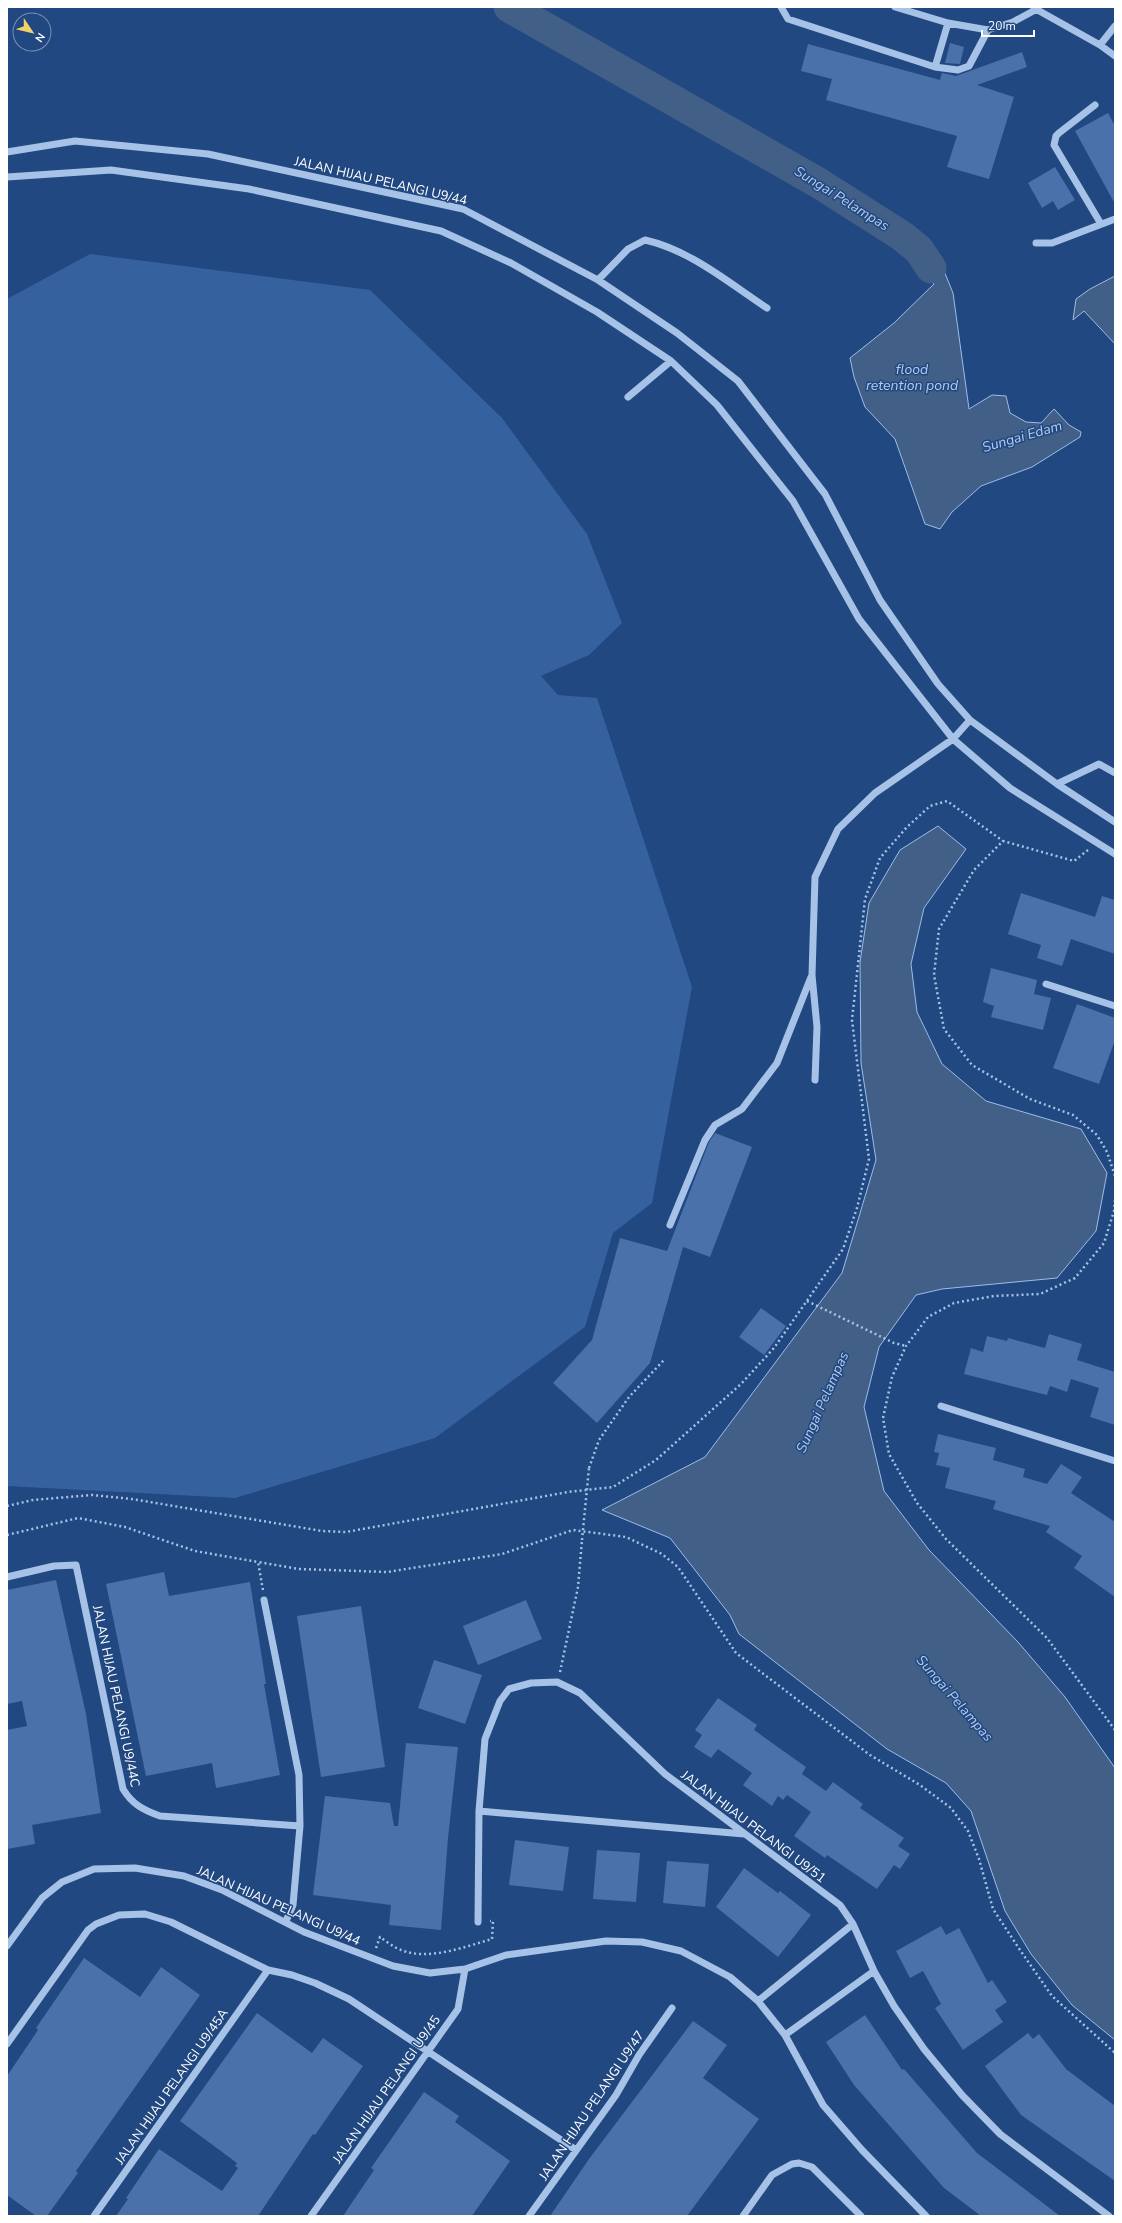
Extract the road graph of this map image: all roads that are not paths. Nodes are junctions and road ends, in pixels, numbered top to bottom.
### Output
1 (781, 7) edge
2 (895, 7) edge
3 (1035, 8) edge
4 (948, 24) junction
5 (1115, 26) edge
6 (988, 30) junction
7 (1100, 45) junction
8 (1115, 56) edge
9 (935, 67) junction
10 (1095, 105) dead end
11 (7, 152) edge
12 (7, 177) edge
13 (1115, 219) edge
14 (1101, 224) junction
15 (1036, 243) dead end
16 (598, 280) junction
17 (767, 308) dead end
18 (671, 361) junction
19 (628, 397) dead end
20 (970, 720) junction
21 (953, 739) junction
22 (1115, 773) edge
23 (1057, 784) junction
24 (1115, 822) edge
25 (1115, 854) edge
26 (812, 974) junction
27 (1046, 984) dead end
28 (1115, 1006) edge
29 (815, 1080) dead end
30 (670, 1225) dead end
31 (941, 1406) dead end
32 (1115, 1462) edge
33 (7, 1577) edge
34 (264, 1600) road end
35 (479, 1811) junction
36 (300, 1826) junction
37 (744, 1834) junction
38 (286, 1922) junction
39 (478, 1922) road end
40 (852, 1924) junction
41 (7, 1946) edge
42 (465, 1969) junction
43 (268, 1970) junction
44 (874, 1971) junction
45 (758, 2001) junction
46 (672, 2008) dead end
47 (785, 2035) junction
48 (7, 2044) edge
49 (429, 2051) junction
50 (576, 2150) junction
51 (94, 2216) edge
52 (311, 2216) edge
53 (529, 2216) edge
54 (742, 2216) edge
55 (862, 2216) edge
56 (926, 2216) edge
57 (1109, 2216) edge

1 - 9 street
2 - 4 street
3 - 6 street
3 - 7 street
4 - 6 street
4 - 9 street
5 - 7 street
6 - 9 street
7 - 8 street
10 - 14 street
11 - 16 street, JALAN HIJAU PELANGI U9/44
12 - 18 street
13 - 14 street
14 - 15 street
16 - 17 street
16 - 20 street, JALAN HIJAU PELANGI U9/44
18 - 19 street
18 - 21 street
20 - 21 street
20 - 23 street, JALAN HIJAU PELANGI U9/44
21 - 25 street
21 - 26 street
22 - 23 street
23 - 24 street, JALAN HIJAU PELANGI U9/44
26 - 29 street
26 - 30 street
27 - 28 street
31 - 32 street
33 - 36 street, JALAN HIJAU PELANGI U9/44C
34 - 36 street
35 - 37 street
35 - 37 street, JALAN HIJAU PELANGI U9/51
35 - 39 street, JALAN HIJAU PELANGI U9/51
36 - 38 street
37 - 40 street, JALAN HIJAU PELANGI U9/51
38 - 41 street, JALAN HIJAU PELANGI U9/44
38 - 42 street, JALAN HIJAU PELANGI U9/44
40 - 44 street, JALAN HIJAU PELANGI U9/51
40 - 45 street
42 - 45 street, JALAN HIJAU PELANGI U9/44
42 - 49 street, JALAN HIJAU PELANGI U9/45
43 - 48 street
43 - 49 street
43 - 51 street, JALAN HIJAU PELANGI U9/45A
44 - 47 street
44 - 57 street, JALAN HIJAU PELANGI U9/51
45 - 47 street, JALAN HIJAU PELANGI U9/44
46 - 50 street, JALAN HIJAU PELANGI U9/47
47 - 56 street, JALAN HIJAU PELANGI U9/44
49 - 50 street
49 - 52 street, JALAN HIJAU PELANGI U9/45
50 - 53 street, JALAN HIJAU PELANGI U9/47
54 - 55 street

